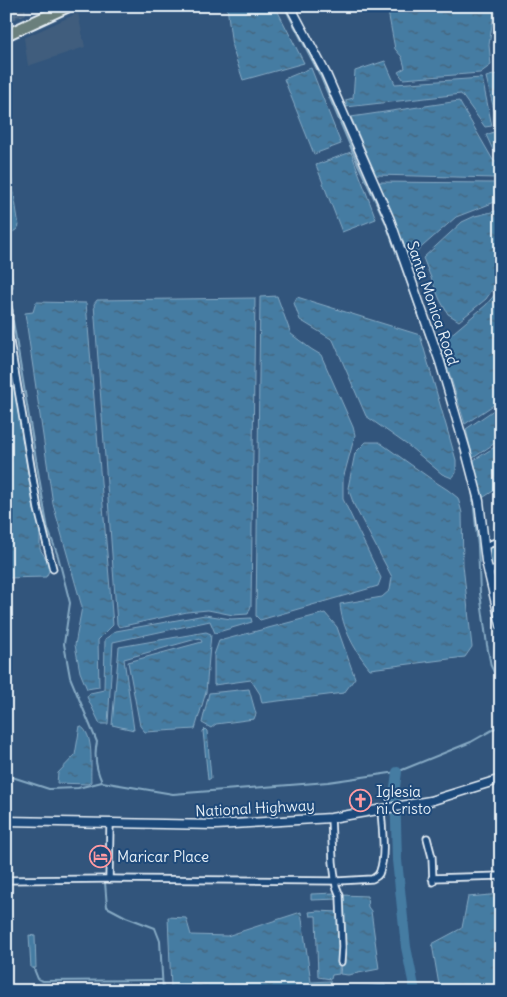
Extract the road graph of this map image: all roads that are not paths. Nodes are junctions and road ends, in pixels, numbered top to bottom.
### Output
1 (68, 6) edge
2 (290, 6) edge
3 (6, 35) edge
4 (6, 300) edge
5 (501, 540) edge
6 (485, 546) junction
7 (501, 567) edge
8 (53, 569) dead end
9 (489, 572) junction
10 (501, 625) edge
11 (501, 779) edge
12 (381, 810) junction
13 (331, 818) junction
14 (6, 821) edge
15 (110, 824) junction
16 (427, 838) dead end
17 (501, 876) edge
18 (109, 879) junction
19 (6, 880) edge
20 (335, 880) junction
21 (341, 962) dead end

1 - 3 highway
2 - 6 street, Santa Monica Road
4 - 8 street
5 - 6 street
6 - 9 street, Santa Monica Road
7 - 9 street
9 - 10 street, Santa Monica Road
11 - 12 street, National Highway
12 - 13 street, National Highway
12 - 20 street
13 - 15 street, National Highway
13 - 20 street
14 - 15 street, National Highway
15 - 18 street
16 - 17 street
18 - 19 street
18 - 20 street
20 - 21 street

